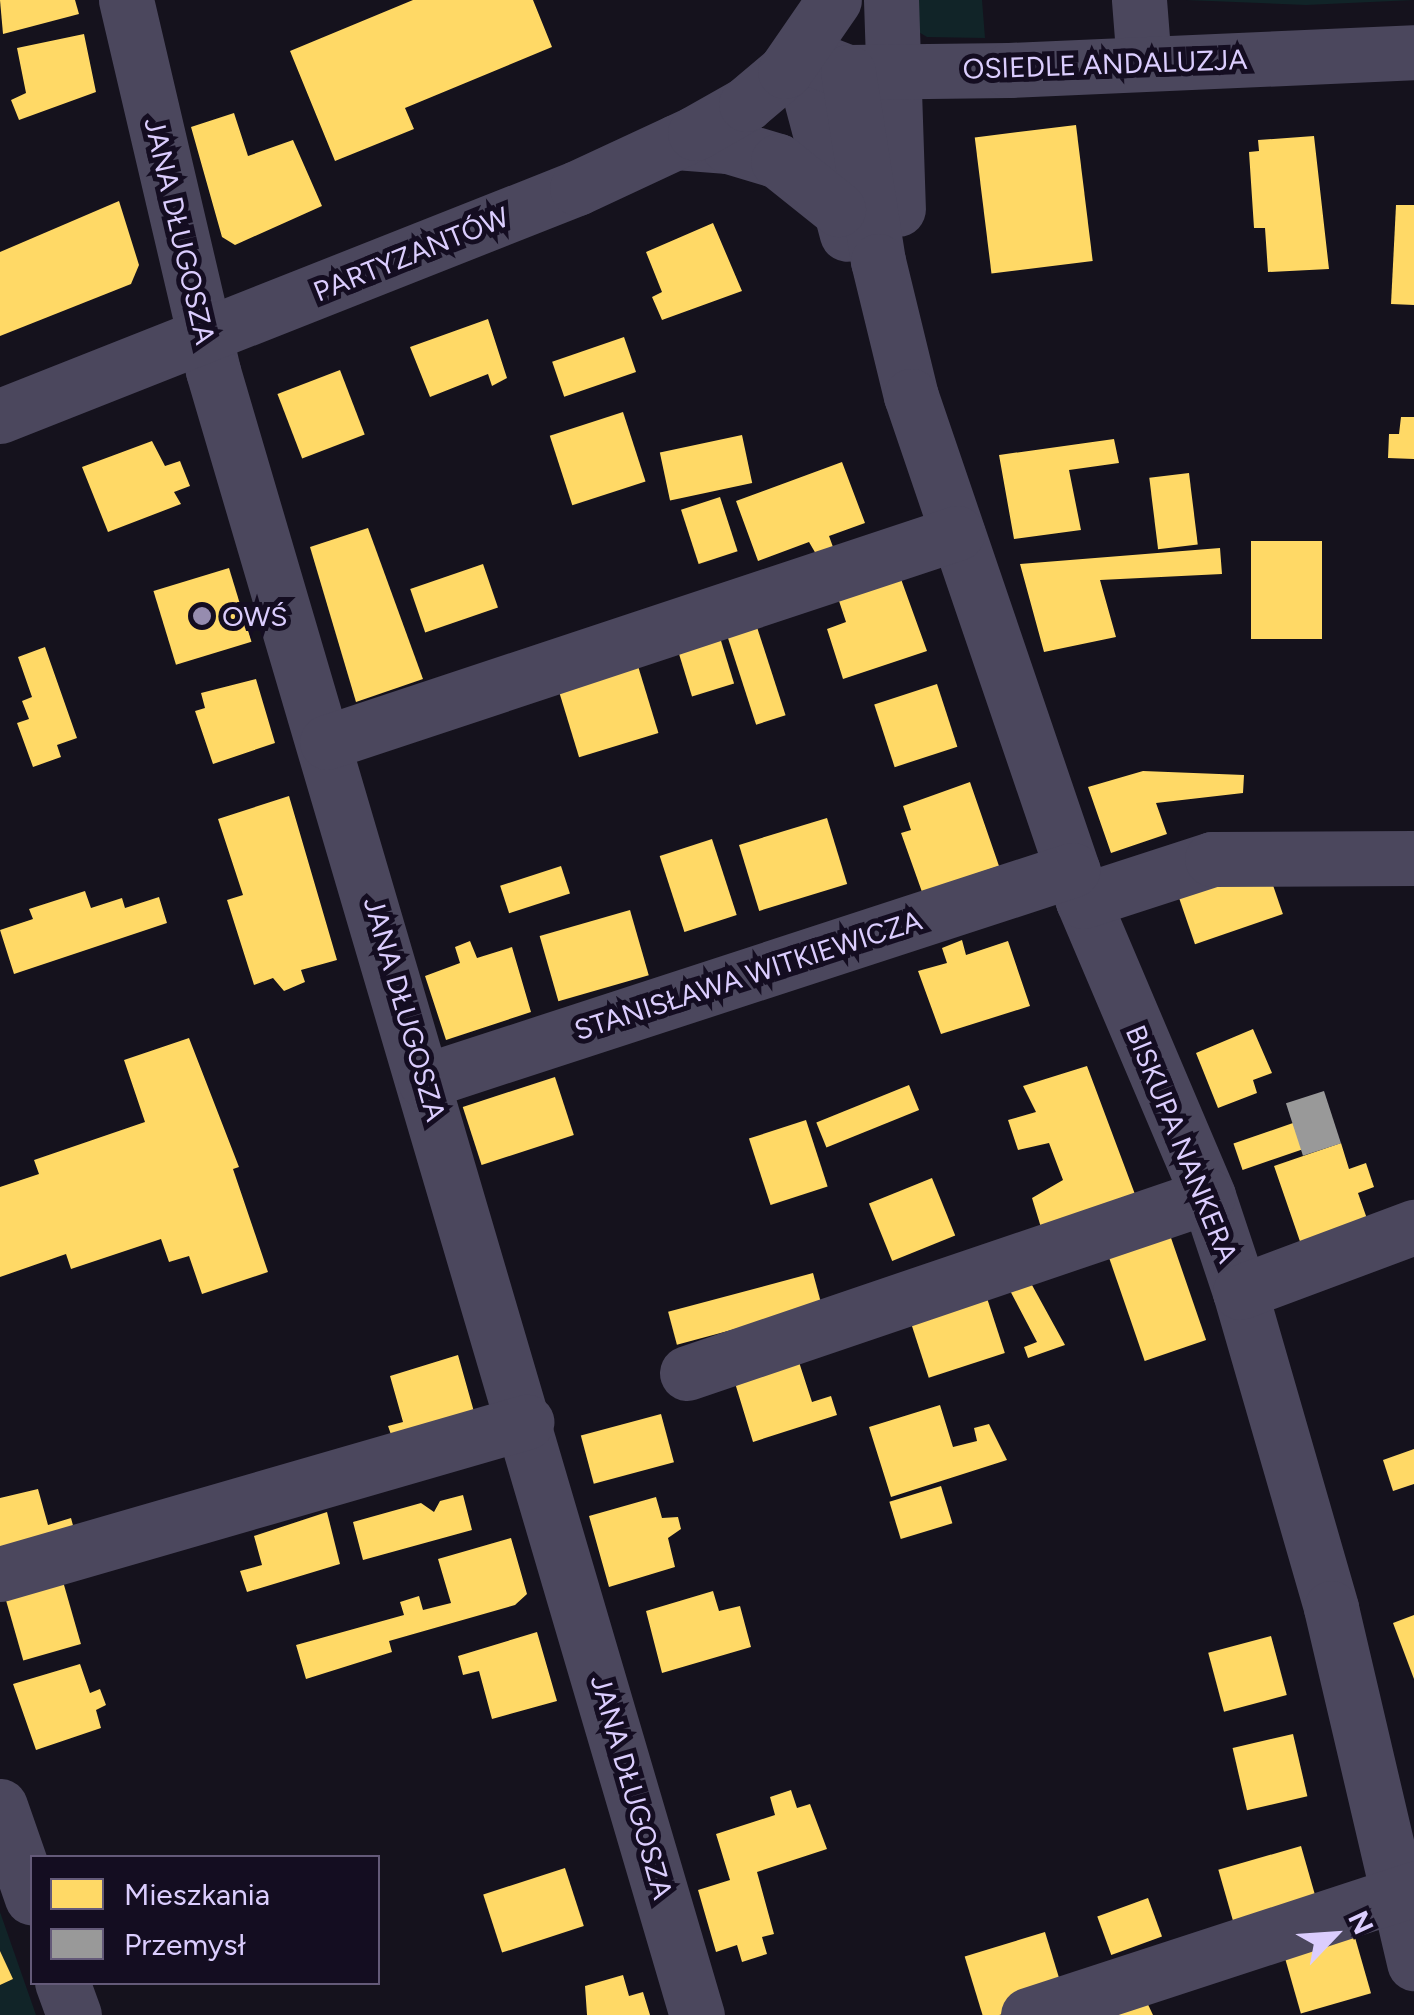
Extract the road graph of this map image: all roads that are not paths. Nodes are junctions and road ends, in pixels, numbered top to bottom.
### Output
1 (126, 0) edge
2 (834, 0) edge
3 (890, 0) edge
4 (1138, 0) edge
5 (1414, 52) edge
6 (1144, 63) junction
7 (847, 65) junction
8 (676, 142) junction
9 (838, 209) junction
10 (894, 329) junction
11 (204, 336) junction
12 (0, 416) edge
13 (957, 534) junction
14 (327, 742) junction
15 (1414, 858) edge
16 (1077, 885) junction
17 (426, 1081) junction
18 (1208, 1196) junction
19 (1414, 1227) edge
20 (1240, 1292) junction
21 (688, 1373) dead end
22 (526, 1422) junction
23 (0, 1574) edge
24 (2, 1818) edge
25 (1406, 1891) edge
26 (30, 1893) edge
27 (1414, 1962) edge
28 (63, 1985) edge
29 (74, 2015) edge
30 (698, 2015) edge
31 (1028, 2015) edge

1 - 11 street, JANA DŁUGOSZA
2 - 7 street, PARTYZANTÓW
3 - 7 street
4 - 6 street
5 - 6 street, OSIEDLE ANDALUZJA
6 - 7 street, OSIEDLE ANDALUZJA
7 - 8 street, PARTYZANTÓW
7 - 9 street, BISKUPA NANKERA
7 - 10 street, BISKUPA NANKERA
8 - 9 street, BISKUPA NANKERA
8 - 11 street, PARTYZANTÓW
9 - 10 street, BISKUPA NANKERA
10 - 13 street, BISKUPA NANKERA
11 - 12 street, PARTYZANTÓW
11 - 14 street, JANA DŁUGOSZA
13 - 14 street
13 - 16 street, BISKUPA NANKERA
14 - 17 street, JANA DŁUGOSZA
15 - 16 street, STANISŁAWA WITKIEWICZA
16 - 17 street, STANISŁAWA WITKIEWICZA
16 - 18 street, BISKUPA NANKERA
17 - 22 street, JANA DŁUGOSZA
18 - 20 street, BISKUPA NANKERA
18 - 21 street
19 - 20 street
20 - 25 street, BISKUPA NANKERA
22 - 23 street
22 - 30 street, JANA DŁUGOSZA
24 - 26 street
25 - 27 street, BISKUPA NANKERA
25 - 31 street
28 - 29 street

